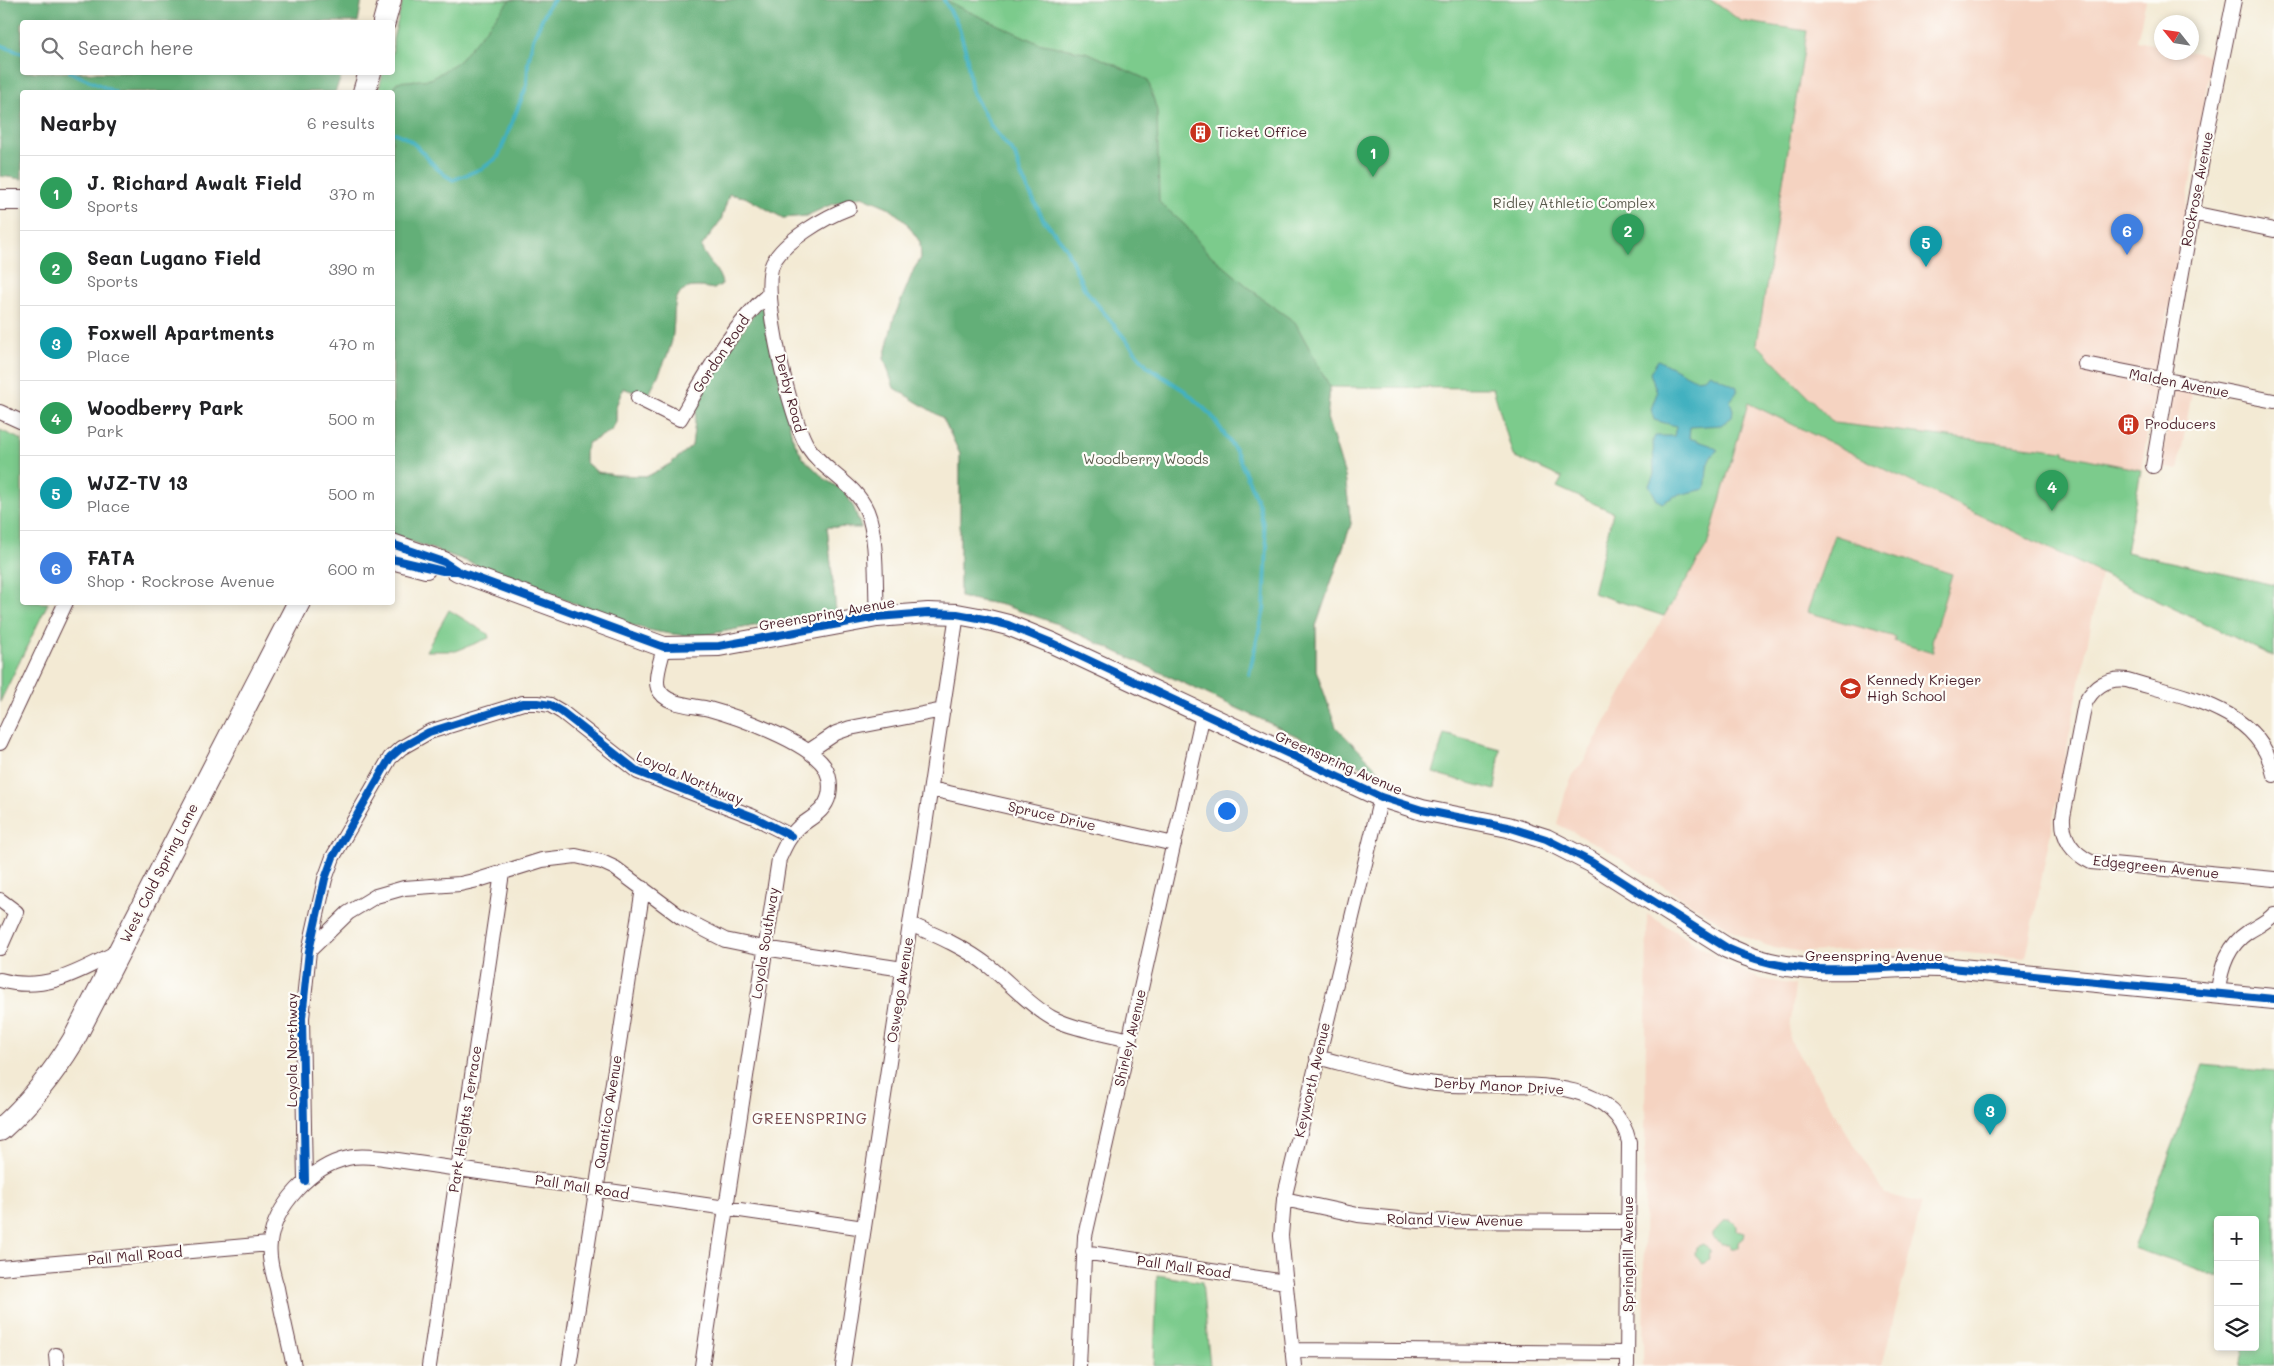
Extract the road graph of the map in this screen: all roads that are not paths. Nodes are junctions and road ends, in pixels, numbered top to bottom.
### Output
1 (390, 0) edge
2 (2234, 0) edge
3 (385, 20) edge
4 (369, 75) edge
5 (365, 90) edge
6 (0, 200) edge
7 (20, 200) edge
8 (849, 208) dead end
9 (2192, 213) junction
10 (2274, 230) edge
11 (768, 294) junction
12 (2085, 364) dead end
13 (2166, 380) junction
14 (638, 398) dead end
15 (2274, 401) edge
16 (0, 412) edge
17 (20, 421) edge
18 (2153, 466) dead end
19 (395, 545) edge
20 (395, 561) edge
21 (458, 571) junction
22 (65, 605) edge
23 (297, 605) edge
24 (957, 614) junction
25 (877, 617) junction
26 (664, 647) junction
27 (943, 710) junction
28 (1204, 714) junction
29 (0, 743) edge
30 (809, 752) junction
31 (2274, 775) edge
32 (931, 789) junction
33 (1380, 798) junction
34 (791, 836) junction
35 (1174, 844) junction
36 (502, 873) junction
37 (2274, 880) edge
38 (643, 888) junction
39 (0, 900) edge
40 (2274, 914) edge
41 (910, 924) junction
42 (0, 948) edge
43 (764, 948) junction
44 (119, 951) junction
45 (309, 951) junction
46 (903, 968) junction
47 (0, 980) edge
48 (2218, 993) junction
49 (2274, 999) edge
50 (1129, 1040) junction
51 (1317, 1057) junction
52 (0, 1130) edge
53 (1628, 1142) joint
54 (457, 1168) junction
55 (306, 1180) junction
56 (597, 1188) junction
57 (1284, 1199) junction
58 (725, 1209) junction
59 (1628, 1222) junction
60 (864, 1228) junction
61 (269, 1244) junction
62 (1083, 1252) junction
63 (0, 1268) edge
64 (1286, 1282) junction
65 (1292, 1350) junction
66 (1627, 1359) edge
67 (294, 1366) edge
68 (429, 1366) edge
69 (570, 1366) edge
70 (702, 1366) edge
71 (843, 1366) edge
72 (1080, 1366) edge
73 (1294, 1366) edge

1 - 3 main road
2 - 9 street, Rockrose Avenue
4 - 5 main road
6 - 7 main road
8 - 11 street, Derby Road
9 - 10 street
9 - 13 street, Rockrose Avenue
11 - 14 street, Gordon Road
11 - 25 street, Derby Road
12 - 13 street, Malden Avenue
13 - 15 street, Malden Avenue
13 - 18 street, Rockrose Avenue
16 - 17 street
19 - 21 main road, Greenspring Avenue
20 - 21 main road, Greenspring Avenue
21 - 26 main road, Greenspring Avenue
22 - 29 street
23 - 44 main road, West Cold Spring Lane
24 - 25 main road, Greenspring Avenue
24 - 27 street, Oswego Avenue
24 - 28 main road, Greenspring Avenue
25 - 26 main road, Greenspring Avenue
26 - 30 street, Loyola Southway
27 - 30 street
27 - 32 street, Oswego Avenue
28 - 33 main road, Greenspring Avenue
28 - 35 street, Shirley Avenue
30 - 34 street, Loyola Southway
31 - 37 street, Edgegreen Avenue
32 - 35 street, Spruce Drive
32 - 41 street, Oswego Avenue
33 - 48 main road, Greenspring Avenue
33 - 51 street, Keyworth Avenue
34 - 43 street, Loyola Southway
34 - 45 street, Loyola Northway
35 - 50 street, Shirley Avenue
36 - 38 street
36 - 45 street
36 - 54 street, Park Heights Terrace
38 - 43 street
38 - 56 street, Quantico Avenue
39 - 42 street
40 - 48 street
41 - 46 street, Oswego Avenue
41 - 50 street
43 - 46 street
43 - 58 street, Loyola Southway
44 - 47 street
44 - 52 main road, West Cold Spring Lane
45 - 55 street, Loyola Northway
46 - 60 street, Oswego Avenue
48 - 49 main road, Greenspring Avenue
50 - 62 street, Shirley Avenue
51 - 53 street, Derby Manor Drive
51 - 57 street, Keyworth Avenue
53 - 59 street, Springhill Avenue
54 - 55 street, Pall Mall Road
54 - 56 street, Pall Mall Road
54 - 68 street, Park Heights Terrace
55 - 61 street
56 - 58 street, Pall Mall Road
56 - 69 street, Quantico Avenue
57 - 59 street, Roland View Avenue
57 - 64 street, Keyworth Avenue
58 - 60 street, Pall Mall Road
58 - 70 street, Loyola Southway
59 - 66 street, Springhill Avenue
60 - 71 street, Oswego Avenue
61 - 63 street, Pall Mall Road
61 - 67 street
62 - 64 street, Pall Mall Road
62 - 72 street, Shirley Avenue
64 - 65 street, Keyworth Avenue
65 - 66 street
65 - 73 street, Keyworth Avenue

